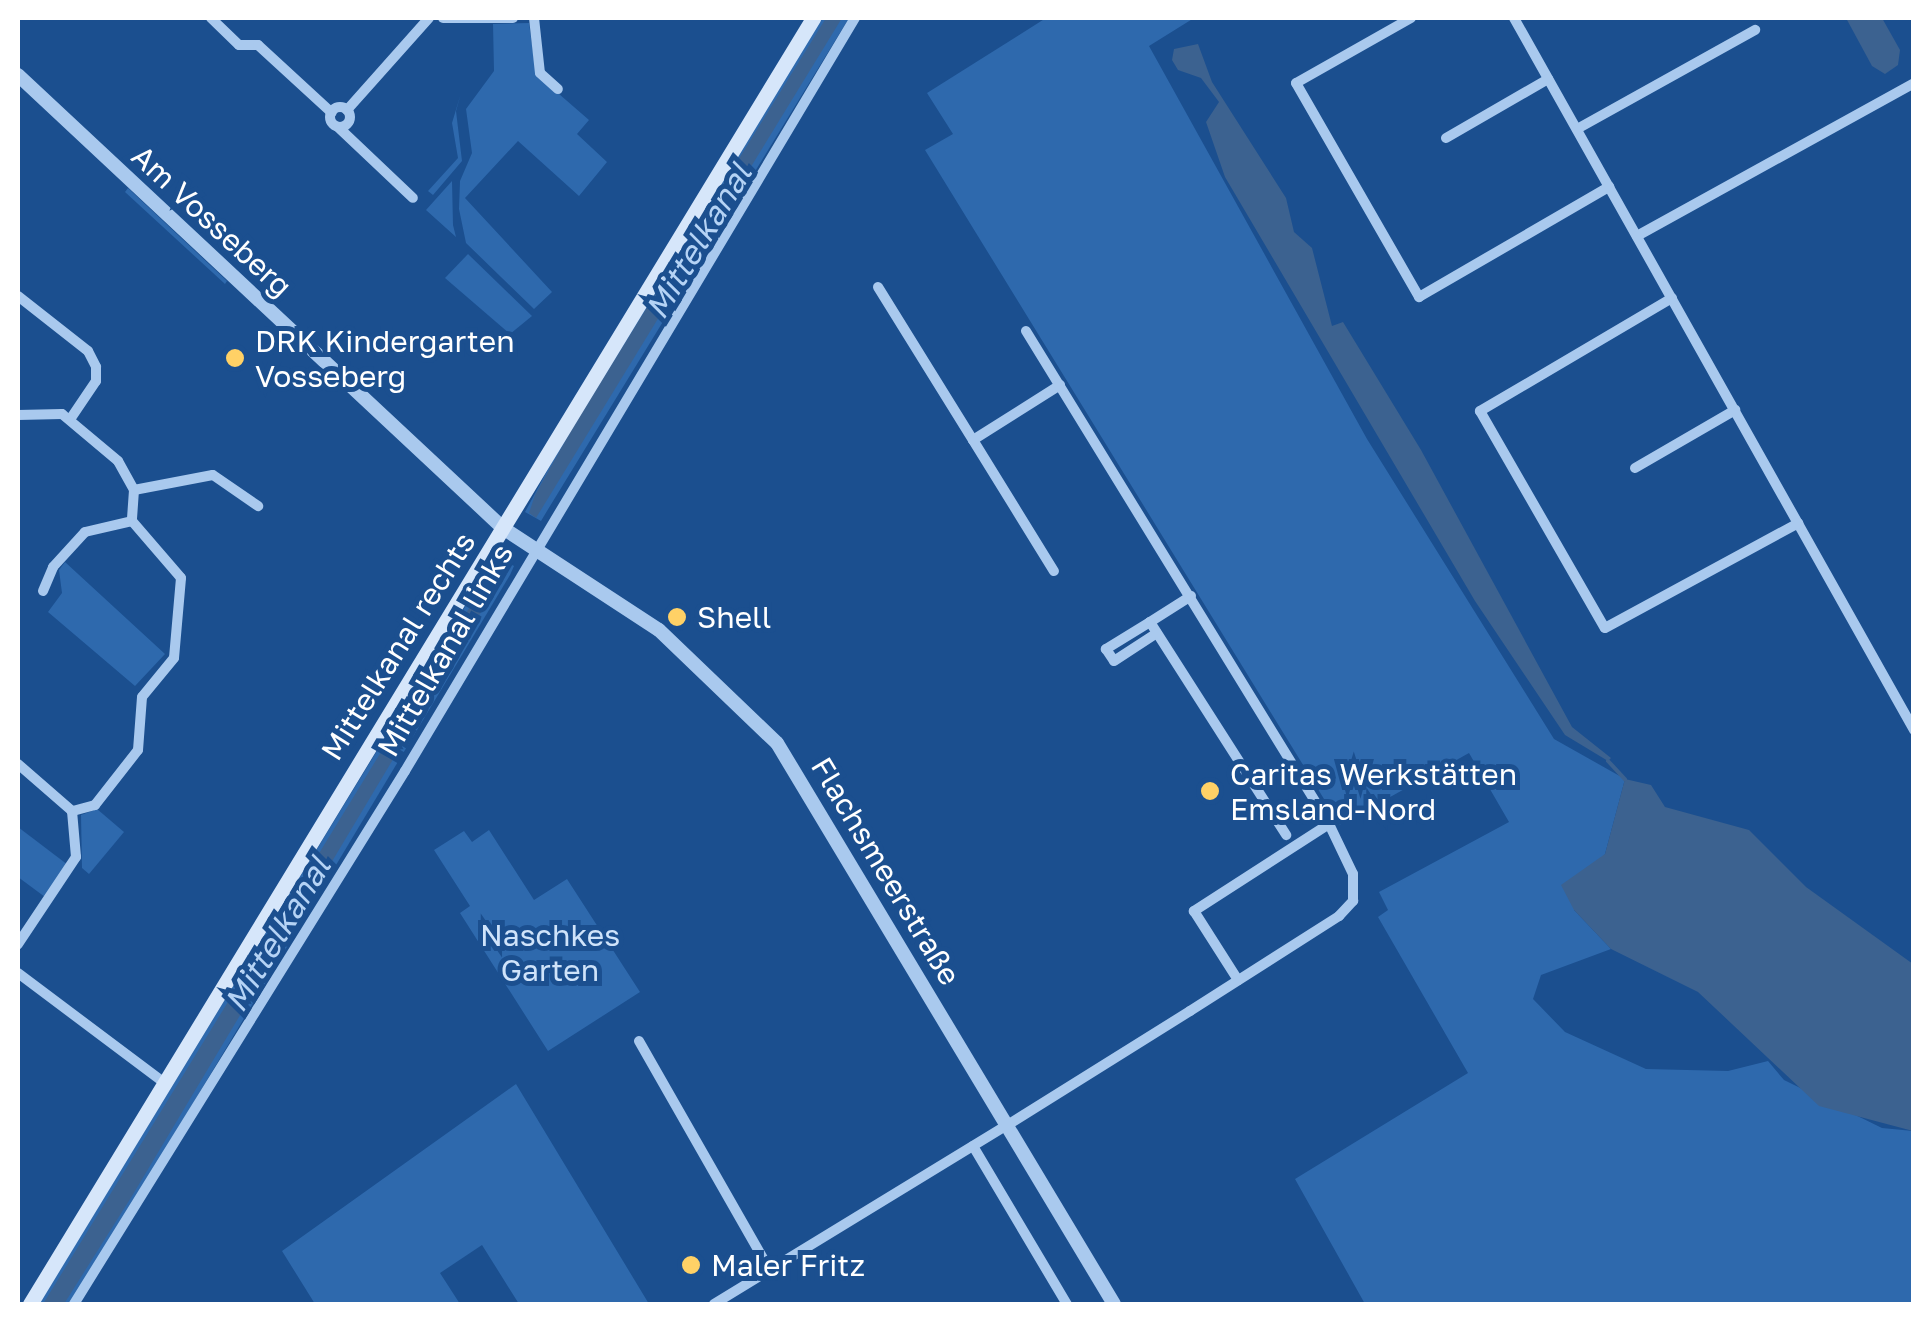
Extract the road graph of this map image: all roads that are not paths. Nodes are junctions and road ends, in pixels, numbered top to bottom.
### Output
1 (211, 18) edge
2 (429, 18) edge
3 (442, 18) edge
4 (513, 18) edge
5 (537, 18) edge
6 (813, 18) edge
7 (855, 18) edge
8 (1411, 18) edge
9 (1518, 19) edge
10 (1755, 30) dead end
11 (18, 76) edge
12 (1548, 79) junction
13 (1914, 83) edge
14 (558, 89) dead end
15 (347, 110) junction
16 (332, 113) junction
17 (338, 127) junction
18 (1576, 129) junction
19 (1446, 138) dead end
20 (1610, 187) junction
21 (413, 198) dead end
22 (1637, 236) junction
23 (878, 287) dead end
24 (18, 296) edge
25 (1672, 298) junction
26 (1026, 331) dead end
27 (1060, 385) junction
28 (1735, 410) junction
29 (18, 416) edge
30 (71, 418) junction
31 (973, 440) junction
32 (1636, 468) dead end
33 (134, 490) junction
34 (258, 506) dead end
35 (132, 521) junction
36 (1798, 523) junction
37 (519, 539) junction
38 (1054, 571) dead end
39 (43, 591) dead end
40 (1190, 596) junction
41 (1150, 622) junction
42 (1157, 633) junction
43 (1914, 730) edge
44 (18, 764) edge
45 (72, 811) junction
46 (1330, 824) junction
47 (1286, 835) dead end
48 (18, 944) edge
49 (18, 973) edge
50 (1238, 980) junction
51 (639, 1041) dead end
52 (162, 1081) junction
53 (1006, 1126) junction
54 (973, 1146) junction
55 (769, 1269) junction
56 (30, 1304) edge
57 (74, 1304) edge
58 (714, 1304) edge
59 (1067, 1304) edge
60 (1114, 1304) edge

1 - 16 street
2 - 15 street
3 - 4 street
5 - 14 street
6 - 37 main road, Mittelkanal rechts
7 - 37 street, Mittelkanal links
8 - 20 street
9 - 12 street
10 - 18 street
11 - 37 street, Am Vosseberg
12 - 18 street
12 - 19 street
13 - 22 street
15 - 16 street
15 - 17 street
16 - 17 street
17 - 21 street
18 - 20 street
20 - 22 street
22 - 25 street
23 - 31 street
24 - 30 street
25 - 28 street
25 - 36 street
26 - 27 street
27 - 31 street
27 - 40 street
28 - 32 street
28 - 36 street
29 - 30 street
30 - 33 street
31 - 38 street
33 - 34 street
33 - 35 street
35 - 39 street
35 - 45 street
36 - 43 street
37 - 52 main road, Mittelkanal rechts
37 - 53 street, Flachsmeerstraße
37 - 57 street, Mittelkanal links
40 - 41 street
40 - 46 street
41 - 42 street
41 - 42 street
42 - 47 street
44 - 45 street
45 - 48 street
46 - 50 street
46 - 50 street
49 - 52 street
50 - 53 street
51 - 55 street
52 - 56 main road, Mittelkanal rechts
53 - 54 street
53 - 60 street, Flachsmeerstraße
54 - 55 street
54 - 59 street
55 - 58 street

